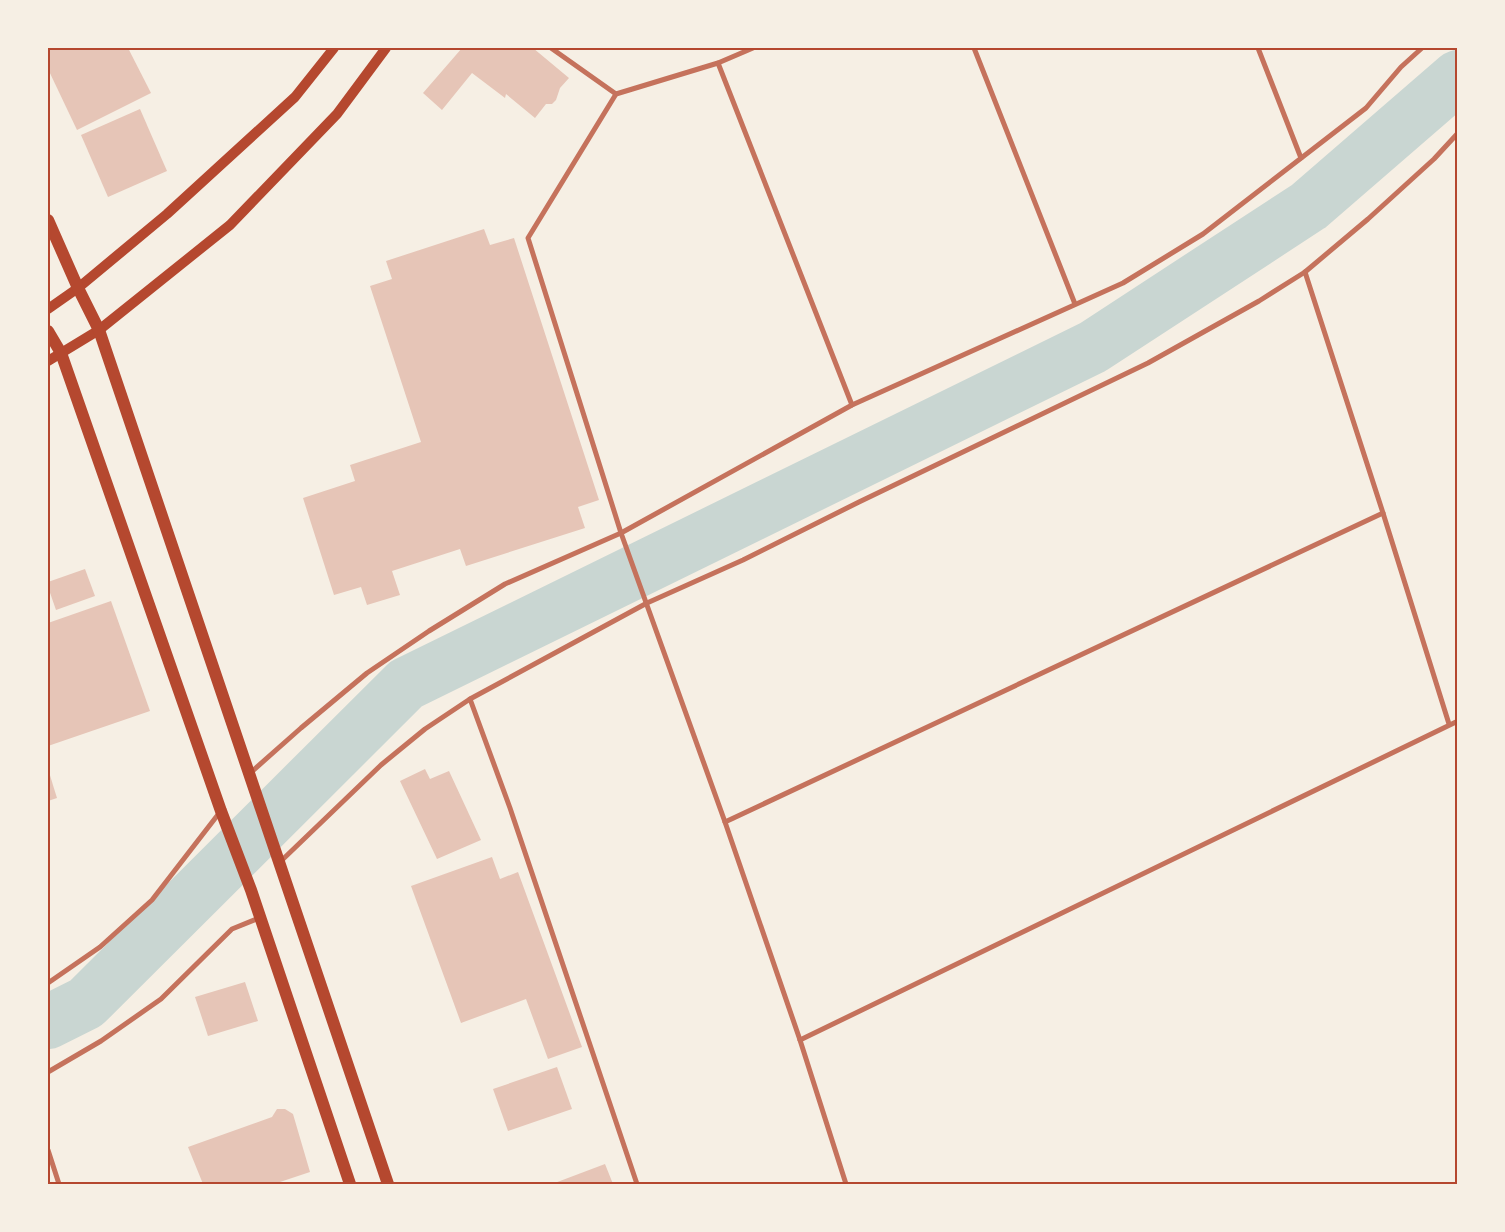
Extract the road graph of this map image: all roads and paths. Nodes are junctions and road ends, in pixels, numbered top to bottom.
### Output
1 (334, 48) edge
2 (386, 48) edge
3 (551, 48) edge
4 (753, 48) edge
5 (974, 48) edge
6 (1258, 48) edge
7 (1422, 48) edge
8 (718, 63) junction
9 (616, 94) junction
10 (1458, 133) edge
11 (1301, 158) junction
12 (48, 220) edge
13 (1305, 272) junction
14 (78, 288) junction
15 (1075, 304) junction
16 (48, 309) edge
17 (48, 330) edge
18 (99, 330) junction
19 (61, 353) junction
20 (48, 361) edge
21 (852, 405) junction
22 (1384, 513) junction
23 (621, 533) junction
24 (647, 603) junction
25 (470, 699) junction
26 (1458, 721) edge
27 (1449, 724) junction
28 (249, 774) junction
29 (221, 811) junction
30 (725, 822) junction
31 (280, 862) junction
32 (260, 917) junction
33 (48, 983) edge
34 (800, 1040) junction
35 (48, 1072) edge
36 (48, 1150) edge
37 (60, 1184) edge
38 (350, 1184) edge
39 (388, 1184) edge
40 (637, 1184) edge
41 (846, 1184) edge

1 - 14 main road
2 - 18 main road
3 - 9 street
4 - 8 street
5 - 15 street
6 - 11 street
7 - 11 street
8 - 9 street
8 - 21 street
9 - 23 street
10 - 13 street
11 - 15 street
12 - 14 main road
13 - 22 street
13 - 24 street
14 - 16 main road
14 - 18 main road
15 - 21 street
17 - 19 main road
18 - 19 main road
18 - 28 main road
19 - 20 main road
19 - 29 main road
21 - 23 street
22 - 27 street
22 - 30 street
23 - 24 street
23 - 28 street
24 - 25 street
24 - 30 street
25 - 31 street
25 - 40 street
26 - 27 street
27 - 34 street
28 - 31 main road
29 - 32 main road
29 - 33 street
30 - 34 street
31 - 39 main road
32 - 35 street
32 - 38 main road
34 - 41 street
36 - 37 street

